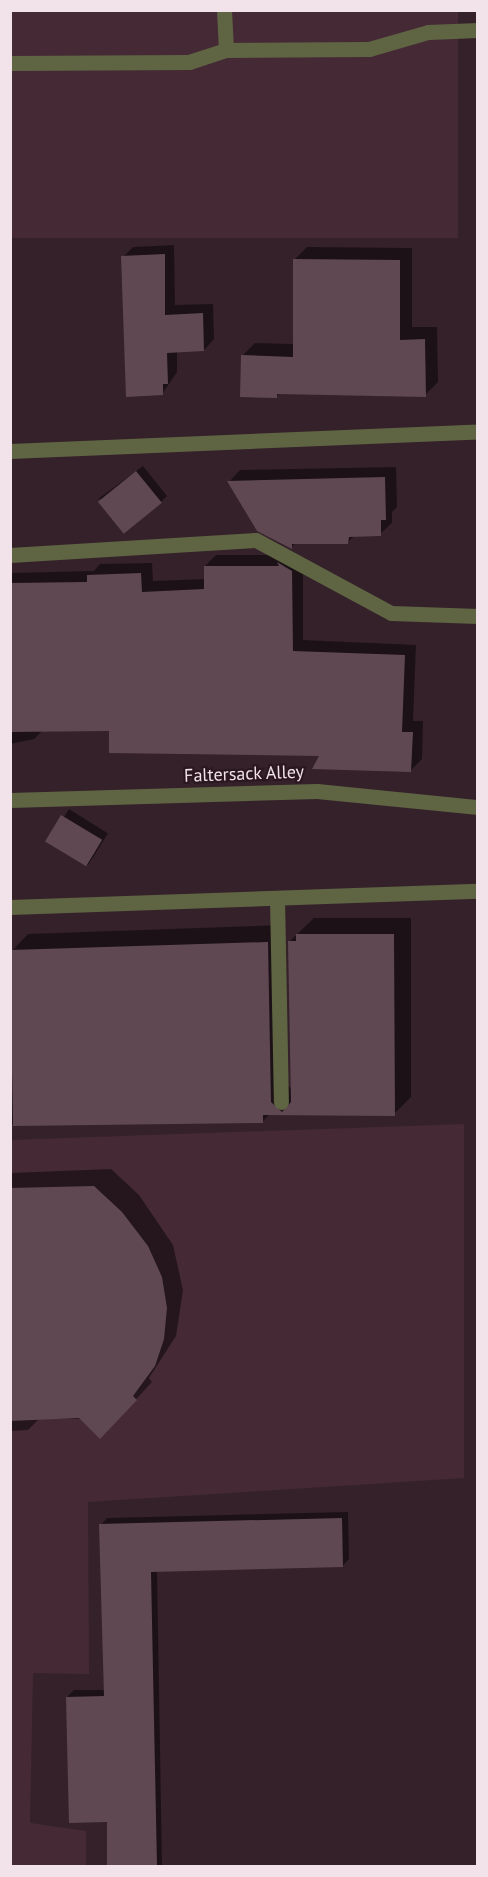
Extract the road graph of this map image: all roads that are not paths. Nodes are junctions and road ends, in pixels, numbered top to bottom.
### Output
1 (224, 10) edge
2 (477, 30) edge
3 (226, 50) junction
4 (10, 63) edge
5 (477, 431) edge
6 (10, 451) edge
7 (10, 555) edge
8 (477, 616) edge
9 (10, 800) edge
10 (477, 807) edge
11 (477, 891) edge
12 (277, 898) junction
13 (10, 907) edge
14 (281, 1102) dead end

1 - 3 lane
2 - 3 lane
3 - 4 lane
5 - 6 lane
7 - 8 lane
9 - 10 lane, Faltersack Alley
11 - 12 lane
12 - 13 lane
12 - 14 lane

